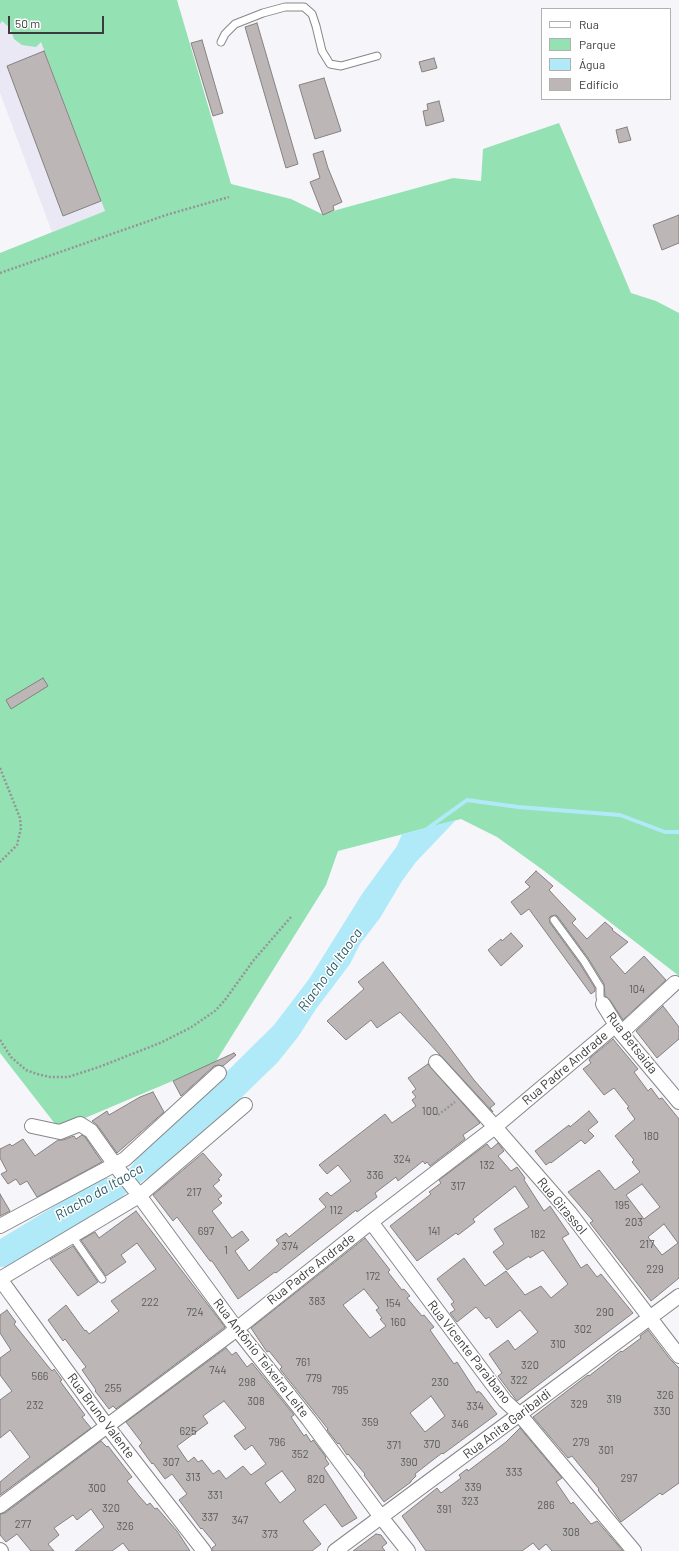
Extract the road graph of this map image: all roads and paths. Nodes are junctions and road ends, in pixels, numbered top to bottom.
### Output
1 (221, 42) dead end
2 (377, 56) dead end
3 (229, 197) dead end
4 (0, 273) edge
5 (0, 768) edge
6 (0, 862) edge
7 (291, 917) dead end
8 (554, 920) dead end
9 (675, 983) dead end
10 (602, 1004) joint
11 (618, 1029) junction
12 (0, 1040) edge
13 (436, 1062) dead end
14 (218, 1073) dead end
15 (464, 1094) junction
16 (679, 1102) edge
17 (245, 1105) dead end
18 (438, 1116) dead end
19 (32, 1126) dead end
20 (495, 1127) junction
21 (116, 1167) junction
22 (137, 1193) junction
23 (371, 1222) junction
24 (0, 1226) edge
25 (72, 1236) junction
26 (0, 1279) edge
27 (102, 1279) dead end
28 (679, 1296) edge
29 (650, 1318) junction
30 (236, 1328) junction
31 (679, 1356) edge
32 (520, 1415) junction
33 (107, 1426) junction
34 (0, 1506) edge
35 (381, 1518) junction
36 (204, 1551) edge
37 (335, 1551) edge
38 (408, 1551) edge
39 (634, 1551) edge

1 - 2 lane
3 - 4 path
5 - 6 path
7 - 12 path
8 - 10 lane, Rua Betsaida
9 - 11 street, Rua Padre Andrade
10 - 11 street, Rua Betsaida
11 - 16 street, Rua Betsaida
11 - 20 street, Rua Padre Andrade
13 - 15 street, Rua Girassol
14 - 21 street
15 - 18 path
15 - 20 street, Rua Girassol
17 - 22 street
19 - 21 street, Rua Antônio Teixeira Leite
20 - 23 street, Rua Padre Andrade
20 - 29 street, Rua Girassol
21 - 22 street, Rua Antônio Teixeira Leite
21 - 24 street
22 - 25 street
22 - 30 street, Rua Antônio Teixeira Leite
23 - 30 street, Rua Padre Andrade
23 - 32 street, Rua Vicente Paraibano
25 - 26 street
25 - 27 lane
26 - 33 street, Rua Bruno Valente
28 - 29 street, Rua Anita Garibaldi
29 - 31 street, Rua Girassol
29 - 32 street, Rua Anita Garibaldi
30 - 33 street, Rua Padre Andrade
30 - 35 street, Rua Antônio Teixeira Leite
32 - 35 street, Rua Anita Garibaldi
32 - 39 street, Rua Vicente Paraibano
33 - 34 street, Rua Padre Andrade
33 - 36 street, Rua Bruno Valente
35 - 37 street, Rua Anita Garibaldi
35 - 38 street, Rua Antônio Teixeira Leite

